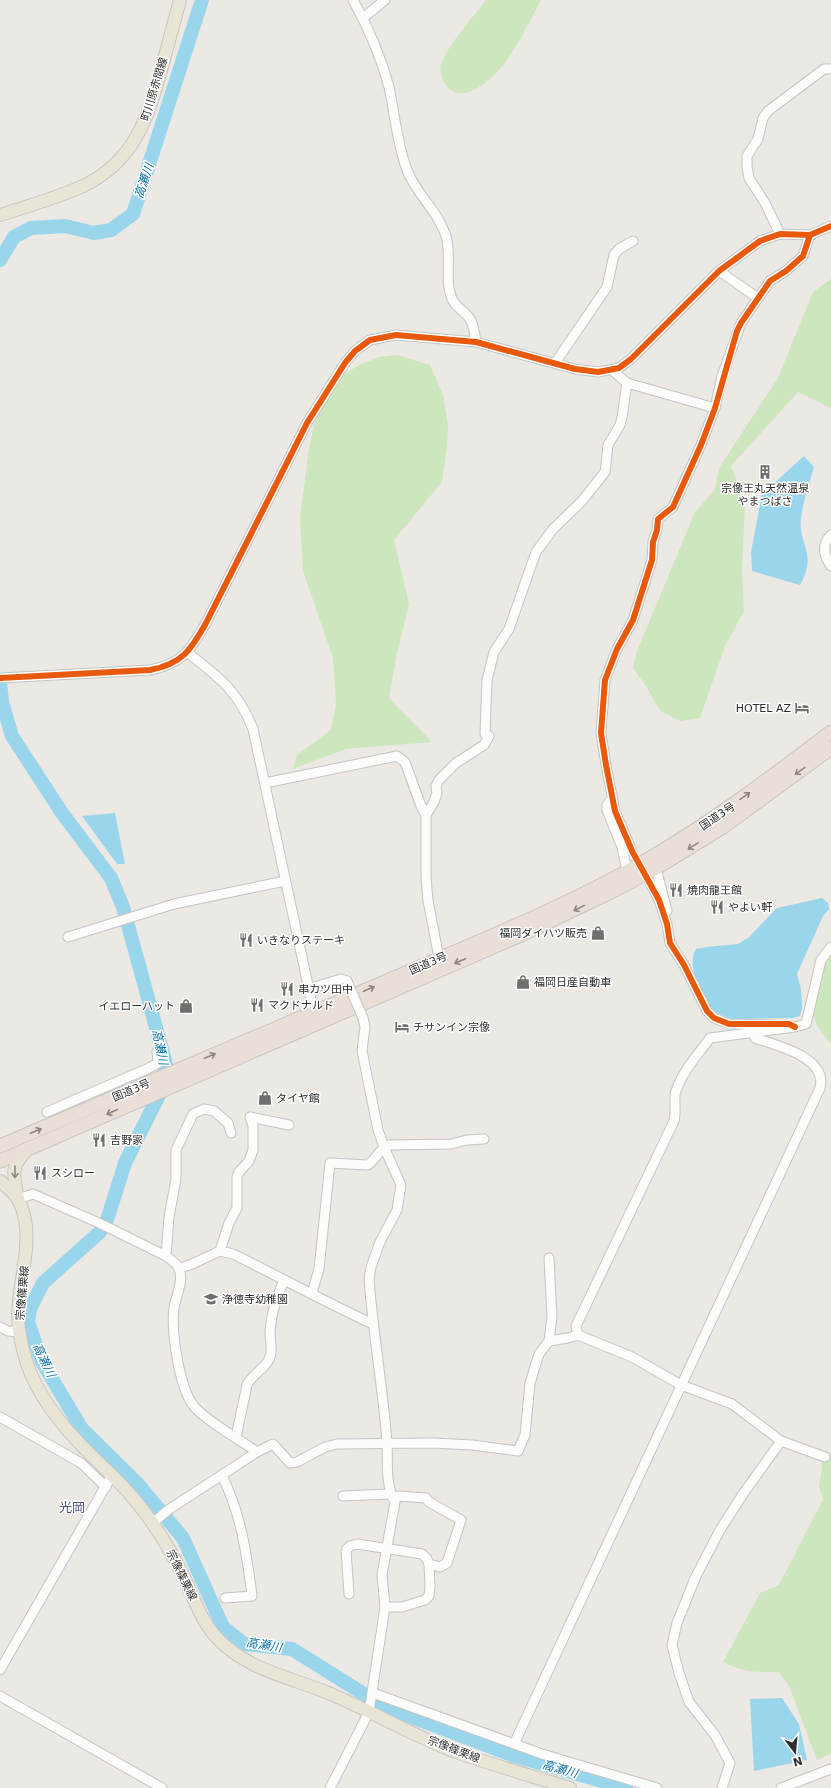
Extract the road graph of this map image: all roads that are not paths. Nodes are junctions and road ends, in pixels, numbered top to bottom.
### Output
1 (180, 0) edge
2 (353, 0) edge
3 (385, 0) edge
4 (363, 18) junction
5 (831, 69) edge
6 (0, 215) edge
7 (831, 226) edge
8 (780, 234) junction
9 (810, 235) junction
10 (633, 241) dead end
11 (719, 271) junction
12 (758, 298) junction
13 (476, 342) junction
14 (555, 363) junction
15 (612, 370) junction
16 (627, 383) junction
17 (715, 408) junction
18 (831, 535) edge
19 (831, 566) edge
20 (188, 653) junction
21 (0, 678) edge
22 (831, 732) edge
23 (831, 748) edge
24 (265, 783) junction
25 (612, 799) junction
26 (426, 815) junction
27 (632, 851) dead end
28 (656, 868) junction
29 (627, 871) junction
30 (286, 881) junction
31 (650, 882) dead end
32 (667, 924) junction
33 (68, 937) dead end
34 (831, 947) edge
35 (439, 958) junction
36 (308, 989) junction
37 (314, 1012) junction
38 (795, 1027) junction
39 (754, 1032) junction
40 (157, 1051) dead end
41 (46, 1112) dead end
42 (289, 1125) dead end
43 (230, 1133) dead end
44 (484, 1139) dead end
45 (0, 1146) edge
46 (384, 1147) junction
47 (27, 1150) junction
48 (0, 1161) edge
49 (0, 1181) edge
50 (18, 1199) junction
51 (220, 1251) junction
52 (166, 1256) junction
53 (549, 1258) dead end
54 (179, 1268) junction
55 (284, 1280) junction
56 (312, 1293) junction
57 (373, 1324) junction
58 (0, 1326) edge
59 (19, 1332) junction
60 (578, 1335) junction
61 (549, 1340) junction
62 (681, 1385) junction
63 (0, 1417) edge
64 (236, 1437) junction
65 (781, 1441) junction
66 (387, 1443) junction
67 (257, 1452) junction
68 (825, 1457) dead end
69 (112, 1475) junction
70 (222, 1476) junction
71 (106, 1487) junction
72 (343, 1496) dead end
73 (392, 1496) junction
74 (153, 1523) junction
75 (387, 1549) junction
76 (429, 1564) junction
77 (349, 1594) dead end
78 (225, 1598) dead end
79 (385, 1607) junction
80 (0, 1670) edge
81 (373, 1694) junction
82 (0, 1696) edge
83 (370, 1709) junction
84 (514, 1744) junction
85 (831, 1769) edge
86 (162, 1788) edge
87 (330, 1788) edge
88 (570, 1788) edge
89 (657, 1788) edge
90 (722, 1788) edge
91 (781, 1788) edge

1 - 6 main road, 町川原赤間線
2 - 4 street
3 - 4 street
4 - 13 street
5 - 8 street
7 - 9 street
8 - 9 street
8 - 11 street
9 - 12 street
10 - 14 street
11 - 12 street
11 - 15 street
12 - 17 street
13 - 14 street
13 - 20 street
14 - 15 street
15 - 16 street
16 - 17 street
16 - 26 street
17 - 25 street
18 - 19 street
20 - 21 street
20 - 24 street
29 -> 22 highway, 国道3号
23 -> 28 highway, 国道3号
24 - 26 street
24 - 30 street
25 - 27 street
25 - 29 street
26 - 35 street
28 - 32 street
28 -> 47 highway, 国道3号
29 - 35 highway, 国道3号
30 - 33 street
30 - 36 street
31 - 32 street
32 - 38 street
34 - 38 street
37 -> 35 highway, 国道3号
36 - 37 street
36 - 46 street, bridge
45 -> 37 highway, 国道3号
38 - 39 street
39 - 60 street
39 - 62 street
40 - 41 street
42 - 51 street
43 - 52 street
44 - 46 street
46 - 56 street
46 - 57 street
47 - 48 highway, 国道3号
47 -> 50 main road
49 - 50 main road, 宗像篠栗線
50 - 52 street
50 - 59 main road, 宗像篠栗線
51 - 54 street
51 - 55 street
52 - 54 street
53 - 61 street
54 - 64 street
55 - 56 street
55 - 64 street
56 - 57 street
57 - 66 street
58 - 59 street
59 - 69 main road, 宗像篠栗線
60 - 61 street
60 - 62 street
61 - 66 street
62 - 65 street
62 - 84 street
63 - 71 street
64 - 67 street
65 - 68 street
65 - 90 street
66 - 67 street
66 - 73 street
67 - 70 street
69 - 71 street
69 - 74 main road, 宗像篠栗線
70 - 74 street
70 - 78 street
71 - 80 street
72 - 73 street
73 - 75 street
73 - 76 street
74 - 83 main road, 宗像篠栗線
75 - 76 street
75 - 77 street
75 - 79 street
76 - 79 street
79 - 81 street
81 - 83 street
81 - 84 street
82 - 86 street
83 - 87 street
83 - 88 main road, 宗像篠栗線
84 - 89 street
85 - 91 street

